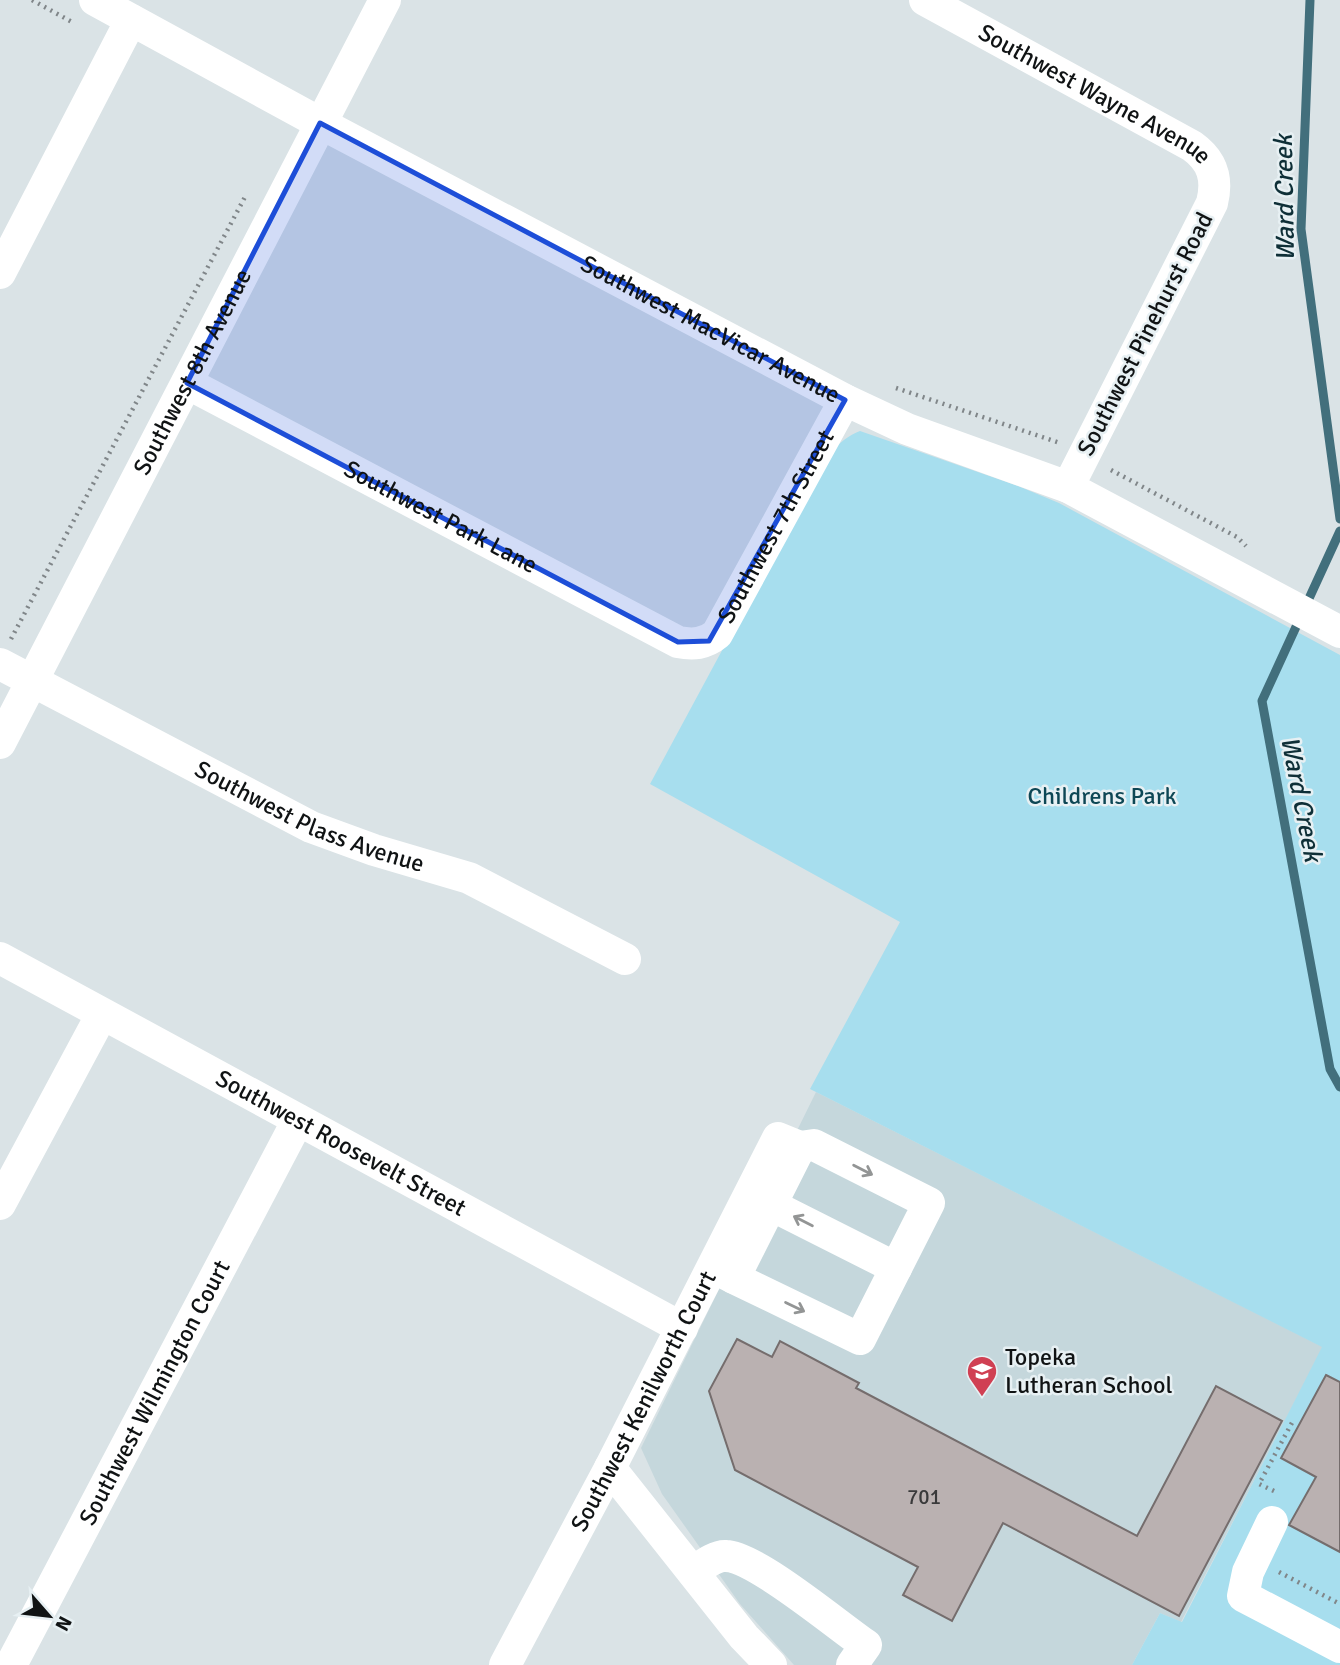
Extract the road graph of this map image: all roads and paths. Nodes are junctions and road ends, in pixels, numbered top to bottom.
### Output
1 (32, 0) edge
2 (385, 0) edge
3 (925, 0) edge
4 (85, 12) edge
5 (131, 20) junction
6 (320, 123) junction
7 (1215, 180) joint
8 (249, 191) dead end
9 (0, 274) edge
10 (187, 383) junction
11 (886, 384) dead end
12 (845, 400) junction
13 (1084, 456) junction
14 (1068, 487) junction
15 (1252, 552) dead end
16 (1340, 632) edge
17 (698, 643) joint
18 (5, 653) edge
19 (33, 682) junction
20 (0, 743) edge
21 (0, 958) edge
22 (625, 959) dead end
23 (102, 1014) junction
24 (298, 1120) junction
25 (789, 1143) junction
26 (0, 1204) edge
27 (771, 1205) junction
28 (896, 1268) junction
29 (723, 1272) junction
30 (682, 1328) junction
31 (1294, 1419) dead end
32 (610, 1468) junction
33 (1277, 1508) joint
34 (1267, 1565) dead end
35 (693, 1572) junction
36 (1340, 1604) edge
37 (1340, 1647) edge
38 (0, 1655) edge
39 (11, 1665) edge
40 (505, 1665) edge
41 (771, 1665) edge
42 (852, 1665) edge

1 - 4 path
2 - 6 street, Southwest 8th Avenue
3 - 7 street, Southwest Wayne Avenue
4 - 5 street, Southwest MacVicar Avenue
5 - 6 street, Southwest MacVicar Avenue
5 - 9 street
6 - 10 street, Southwest 8th Avenue
6 - 12 street, Southwest MacVicar Avenue
7 - 13 street, Southwest Pinehurst Road
8 - 18 path
10 - 17 street, Southwest Park Lane
10 - 19 street, Southwest 8th Avenue
11 - 13 path
12 - 14 street, Southwest MacVicar Avenue
12 - 17 street, Southwest 7th Street
13 - 14 street, Southwest Pinehurst Road
13 - 15 path
14 - 16 street, Southwest MacVicar Avenue
18 - 19 street, Southwest Plass Avenue
19 - 20 street, Southwest 8th Avenue
19 - 22 street, Southwest Plass Avenue
21 - 23 street, Southwest Roosevelt Street
23 - 24 street, Southwest Roosevelt Street
23 - 26 street
24 - 30 street, Southwest Roosevelt Street
24 - 39 street, Southwest Wilmington Court
25 - 27 street
25 -> 28 street
25 - 29 street, Southwest Kenilworth Court
28 -> 27 street
27 - 29 street
29 -> 28 street
29 - 30 street, Southwest Kenilworth Court
30 - 32 street, Southwest Kenilworth Court
31 - 33 path
32 - 35 street
32 - 40 street, Southwest Kenilworth Court
33 - 37 street
34 - 36 path
35 - 41 street
35 - 42 street
38 - 39 street

